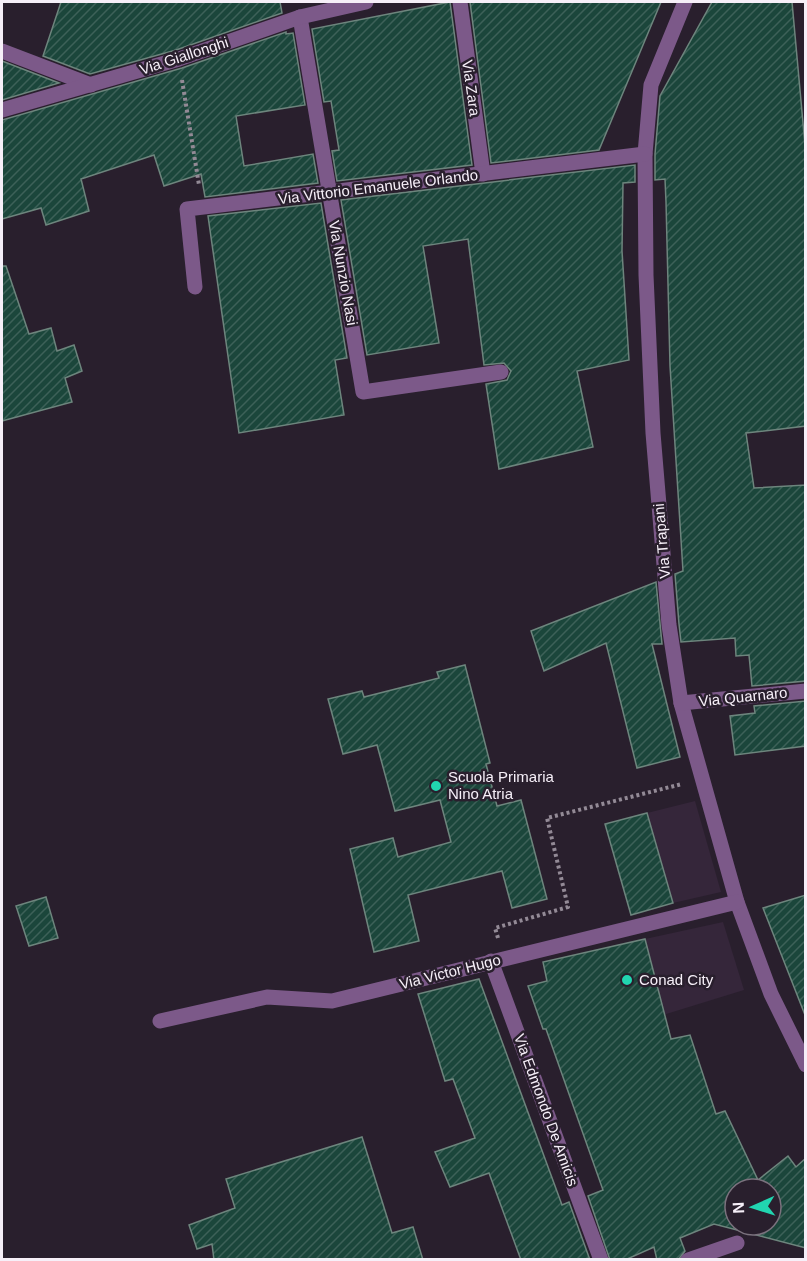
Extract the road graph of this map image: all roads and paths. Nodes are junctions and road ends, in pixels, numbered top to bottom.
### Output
1 (366, 2) edge
2 (460, 2) edge
3 (684, 2) edge
4 (300, 17) junction
5 (2, 51) edge
6 (179, 59) junction
7 (91, 85) junction
8 (2, 110) edge
9 (645, 154) junction
10 (483, 174) junction
11 (330, 192) junction
12 (202, 208) junction
13 (195, 287) dead end
14 (501, 372) dead end
15 (806, 691) edge
16 (681, 703) junction
17 (703, 779) junction
18 (737, 902) junction
19 (497, 960) junction
20 (160, 1021) dead end
21 (806, 1065) edge
22 (737, 1243) dead end
23 (601, 1260) edge
24 (688, 1260) edge

1 - 4 street, Via Giallonghi
2 - 10 street, Via Zara
3 - 9 street, Via Trapani
4 - 6 street, Via Giallonghi
4 - 11 street, Via Nunzio Nasi
5 - 7 street
6 - 7 street, Via Giallonghi
6 - 12 path
7 - 8 street, Via Giallonghi
9 - 10 street, Via Vittorio Emanuele Orlando
9 - 16 street, Via Trapani
10 - 11 street, Via Vittorio Emanuele Orlando
11 - 12 street, Via Vittorio Emanuele Orlando
11 - 14 street, Via Nunzio Nasi
12 - 13 street
15 - 16 street, Via Quarnaro
16 - 17 street, Via Trapani
17 - 18 street, Via Trapani
17 - 19 path
18 - 19 street, Via Victor Hugo
18 - 21 street, Via Trapani
19 - 20 street, Via Victor Hugo
19 - 23 street, Via Edmondo De Amicis
22 - 24 street

